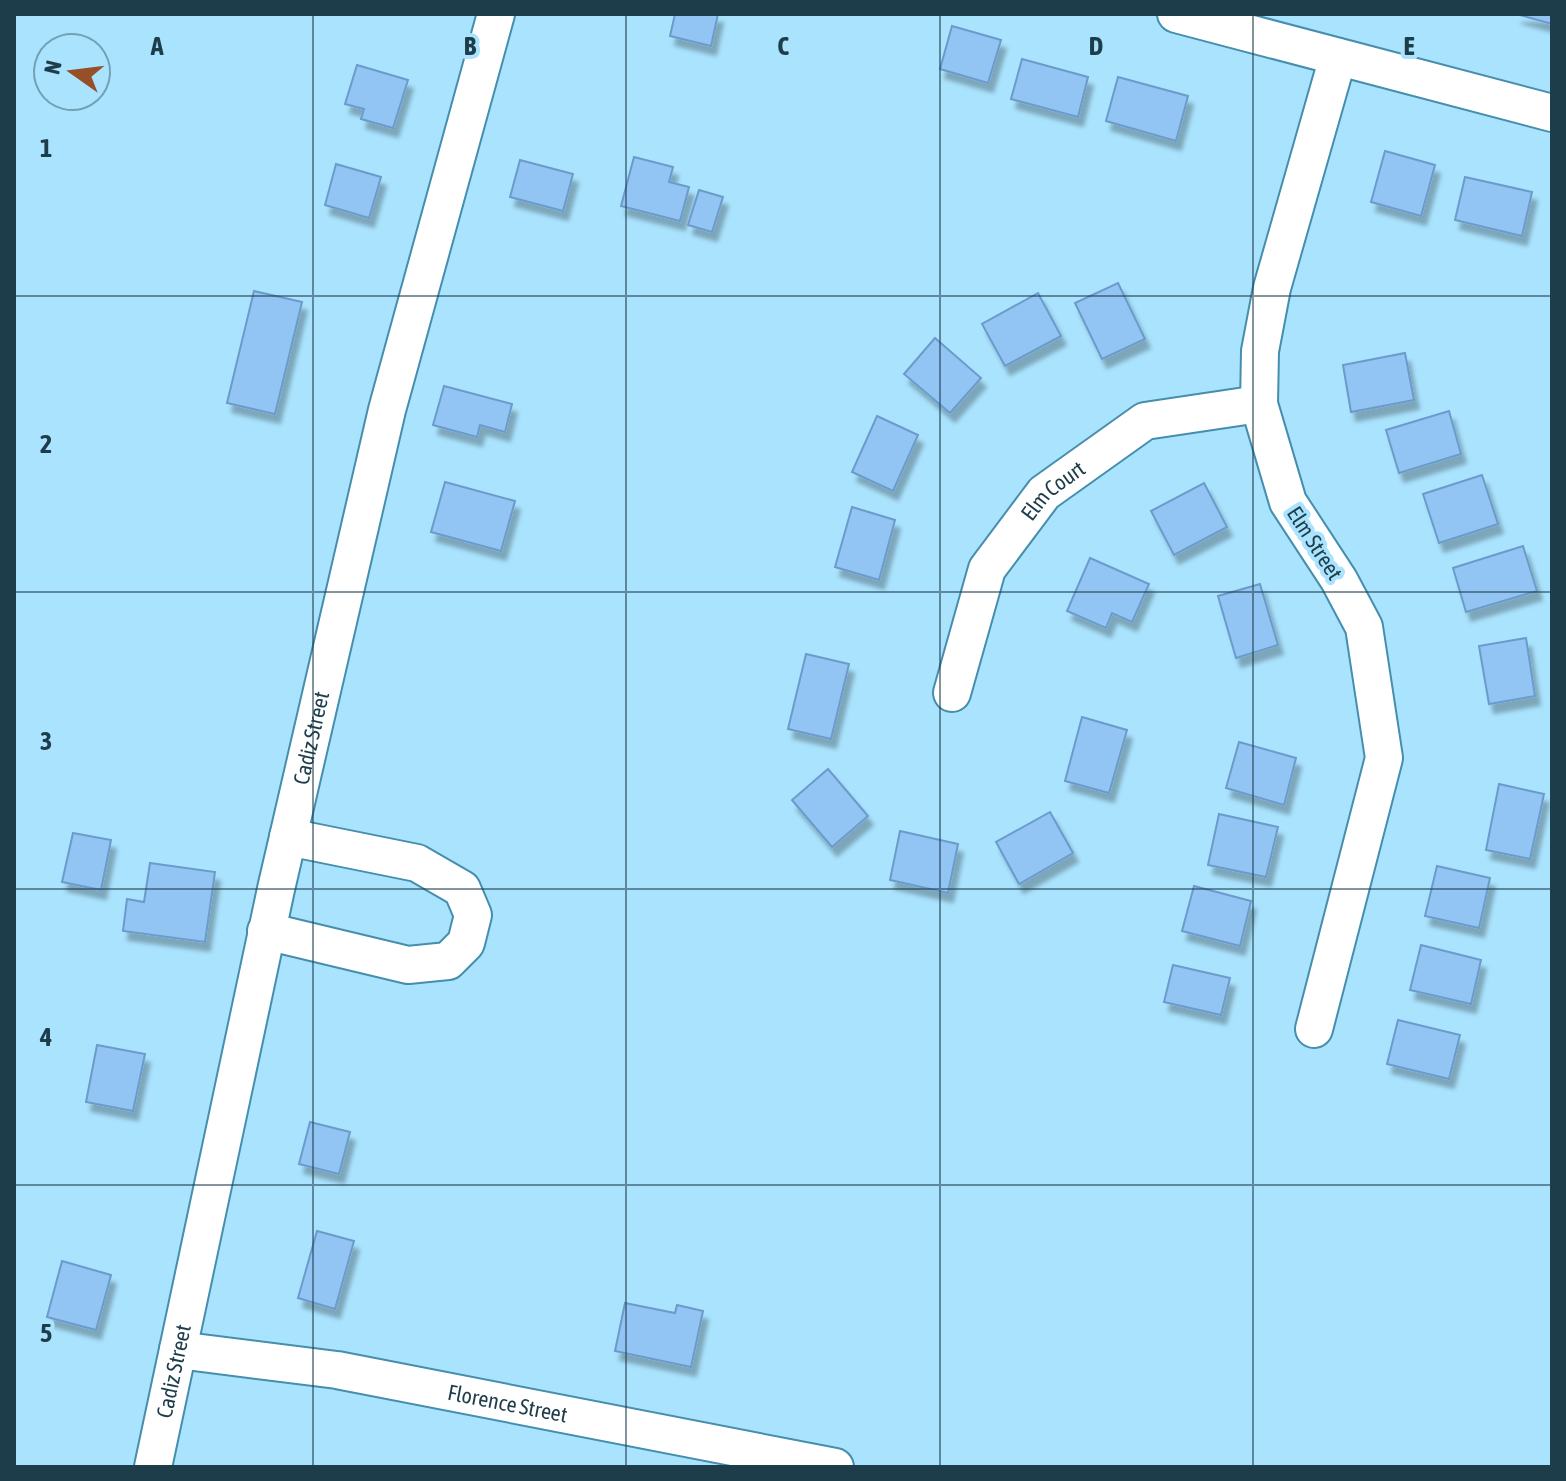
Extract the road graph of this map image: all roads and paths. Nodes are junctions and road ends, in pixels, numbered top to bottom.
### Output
1 (496, 14) edge
2 (1176, 14) edge
3 (1338, 57) junction
4 (1552, 113) edge
5 (1259, 404) junction
6 (952, 693) dead end
7 (288, 837) junction
8 (266, 931) junction
9 (1314, 1029) dead end
10 (178, 1350) junction
11 (153, 1467) edge
12 (835, 1467) edge

1 - 7 street, Cadiz Street
2 - 3 street
3 - 4 street
3 - 5 street, Elm Street
5 - 6 street, Elm Court
5 - 9 street, Elm Street
7 - 8 street, Cadiz Street
7 - 8 street
8 - 10 street, Cadiz Street
10 - 11 street, Cadiz Street
10 - 12 street, Florence Street

